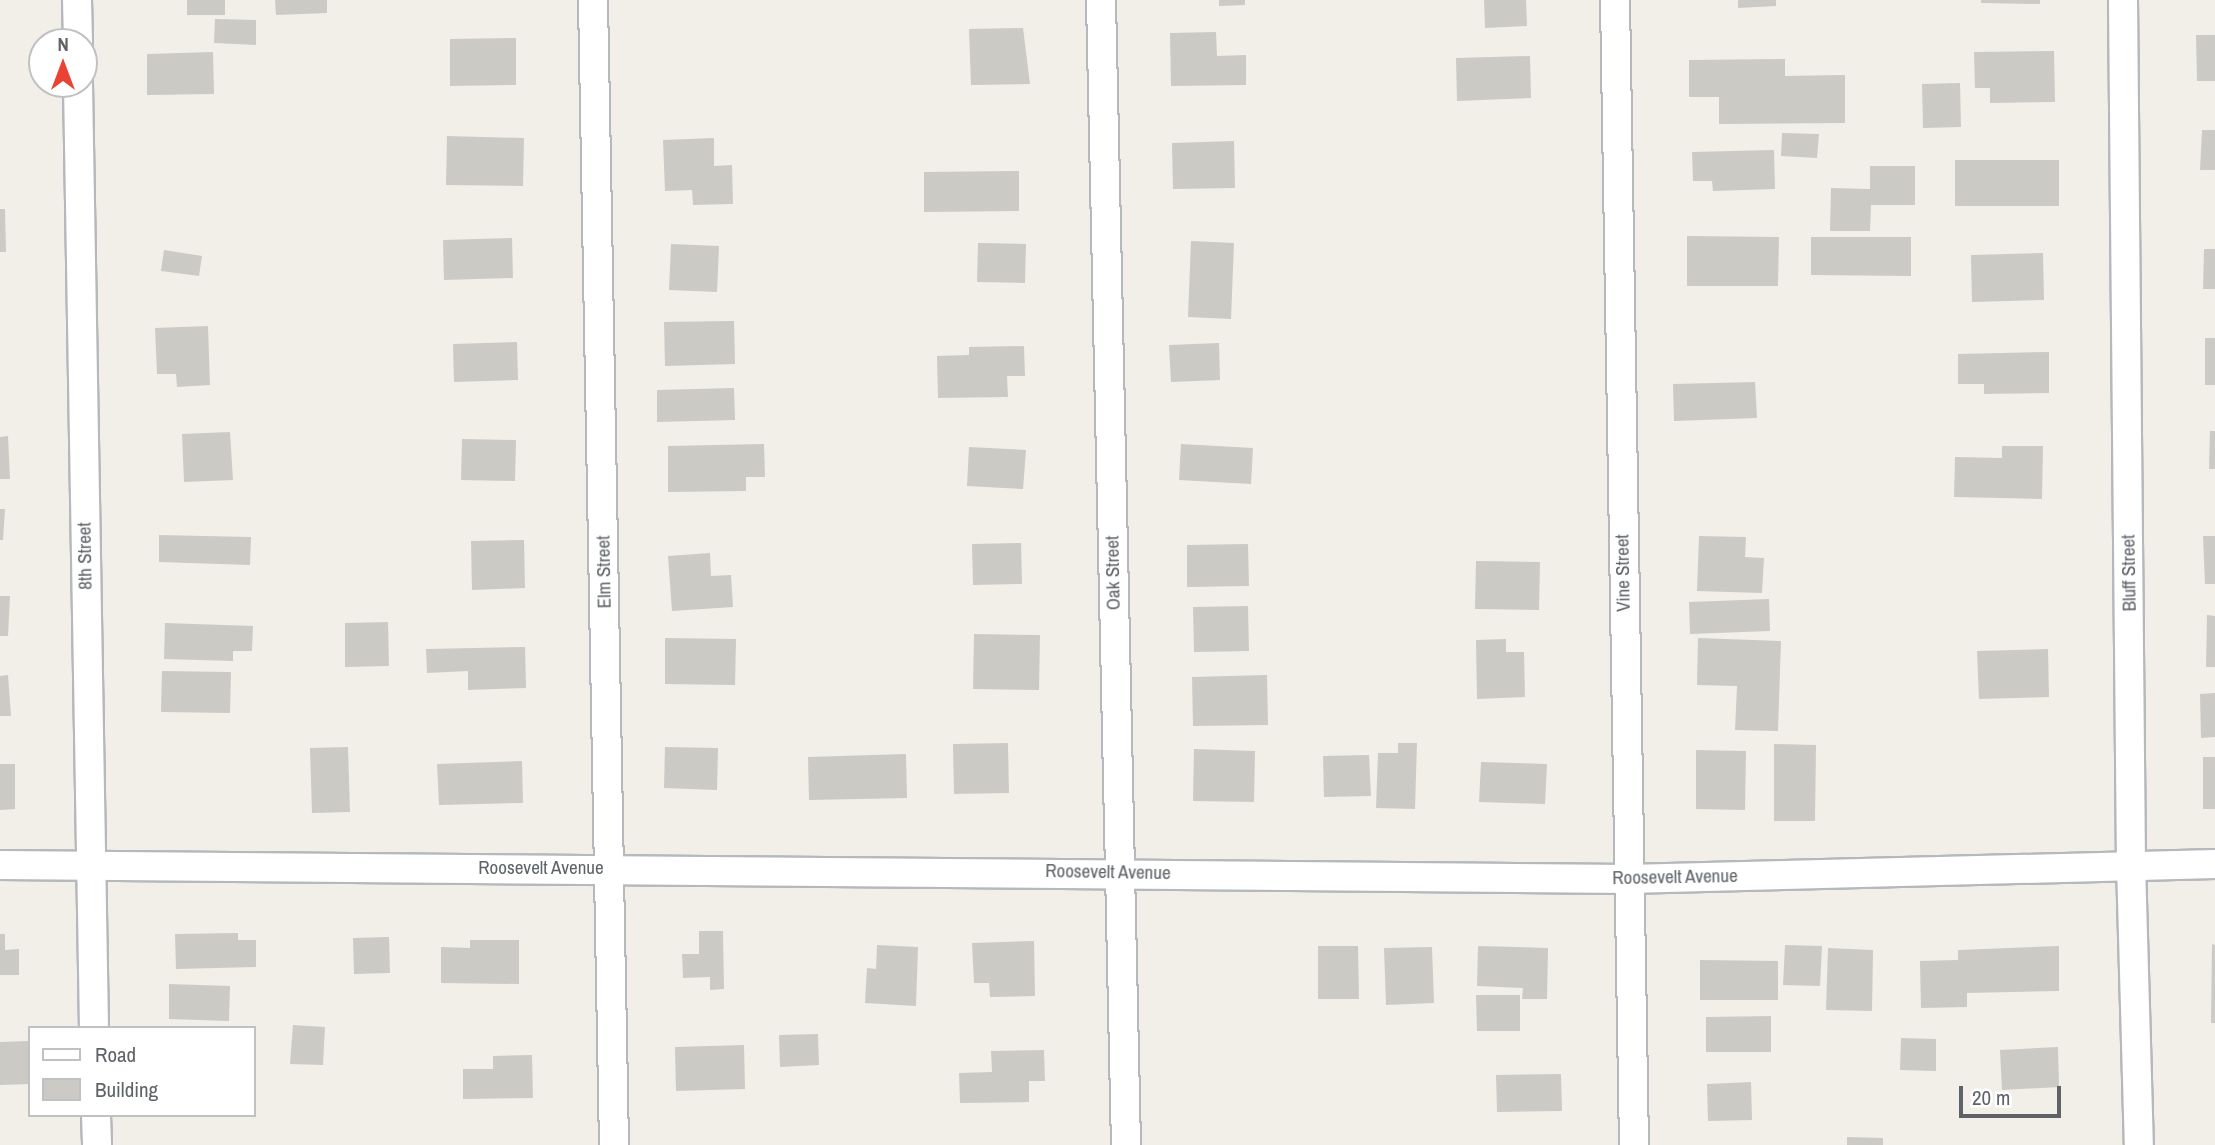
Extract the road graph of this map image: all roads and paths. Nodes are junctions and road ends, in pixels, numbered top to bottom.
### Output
1 (77, 0) edge
2 (593, 0) edge
3 (1101, 0) edge
4 (1615, 0) edge
5 (2123, 0) edge
6 (78, 28) edge
7 (78, 98) edge
8 (2131, 864) junction
9 (2215, 864) edge
10 (0, 865) edge
11 (89, 865) junction
12 (609, 869) junction
13 (1118, 872) junction
14 (1628, 879) junction
15 (94, 1026) edge
16 (96, 1117) edge
17 (97, 1145) edge
18 (614, 1145) edge
19 (1126, 1145) edge
20 (1634, 1145) edge
21 (2139, 1145) edge

1 - 6 street
2 - 12 street, Elm Street
3 - 13 street, Oak Street
4 - 14 street, Vine Street
5 - 8 street, Bluff Street
7 - 11 street, 8th Street
8 - 9 street, Roosevelt Avenue
8 - 14 street, Roosevelt Avenue
8 - 21 street, Bluff Street
10 - 11 street, Roosevelt Avenue
11 - 12 street, Roosevelt Avenue
11 - 15 street, 8th Street
12 - 13 street, Roosevelt Avenue
12 - 18 street, Elm Street
13 - 14 street, Roosevelt Avenue
13 - 19 street, Oak Street
14 - 20 street, Vine Street
16 - 17 street

